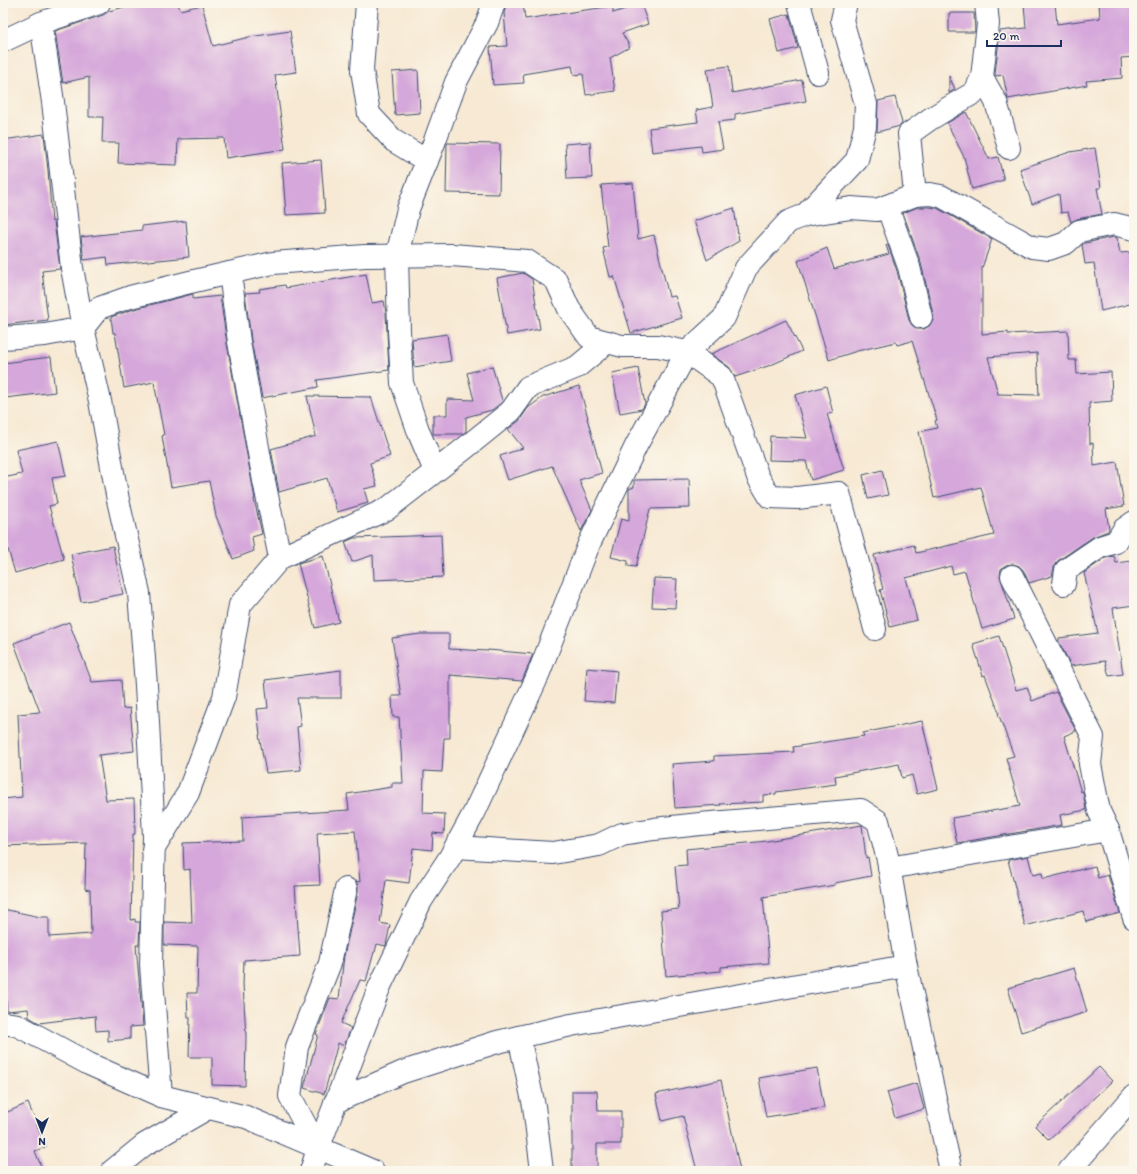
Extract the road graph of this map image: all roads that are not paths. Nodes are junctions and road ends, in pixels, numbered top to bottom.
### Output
1 (99, 3) edge
2 (367, 3) edge
3 (494, 3) edge
4 (799, 3) edge
5 (846, 3) edge
6 (986, 3) edge
7 (42, 23) junction
8 (3, 41) edge
9 (818, 73) dead end
10 (982, 77) junction
11 (1009, 148) dead end
12 (426, 161) junction
13 (915, 195) junction
14 (887, 206) junction
15 (805, 215) junction
16 (1134, 229) edge
17 (397, 256) junction
18 (230, 273) junction
19 (922, 317) dead end
20 (83, 328) junction
21 (3, 338) edge
22 (607, 342) junction
23 (687, 352) junction
24 (435, 471) junction
25 (1134, 522) edge
26 (280, 558) junction
27 (1012, 576) dead end
28 (1064, 584) dead end
29 (875, 630) dead end
30 (1108, 830) junction
31 (456, 847) junction
32 (153, 850) junction
33 (889, 868) junction
34 (346, 889) dead end
35 (1134, 918) edge
36 (906, 966) junction
37 (3, 1023) edge
38 (519, 1036) junction
39 (162, 1096) junction
40 (1134, 1096) edge
41 (336, 1102) junction
42 (208, 1108) junction
43 (318, 1149) junction
44 (112, 1171) edge
45 (311, 1171) edge
46 (372, 1171) edge
47 (542, 1171) edge
48 (950, 1171) edge
49 (1069, 1171) edge

1 - 7 street
2 - 12 street
3 - 12 street
4 - 9 street
5 - 15 street
6 - 10 street
7 - 8 street
7 - 20 street
10 - 11 street
10 - 13 street
12 - 17 street
13 - 14 street
13 - 16 street
14 - 15 street
14 - 19 street
15 - 23 street
17 - 18 street
17 - 22 street
17 - 24 street
18 - 20 street
18 - 26 street
20 - 21 street
20 - 32 street
22 - 23 street
22 - 24 street
23 - 29 street
23 - 31 street
24 - 26 street
25 - 28 street
26 - 32 street
27 - 30 street
30 - 33 street
30 - 35 street
31 - 33 street
31 - 41 street
32 - 39 street
33 - 36 street
34 - 43 street
36 - 38 street
36 - 48 street
37 - 39 street
38 - 41 street
38 - 47 street
39 - 42 street
40 - 49 street
41 - 43 street
42 - 43 street
42 - 44 street
43 - 45 street
43 - 46 street

